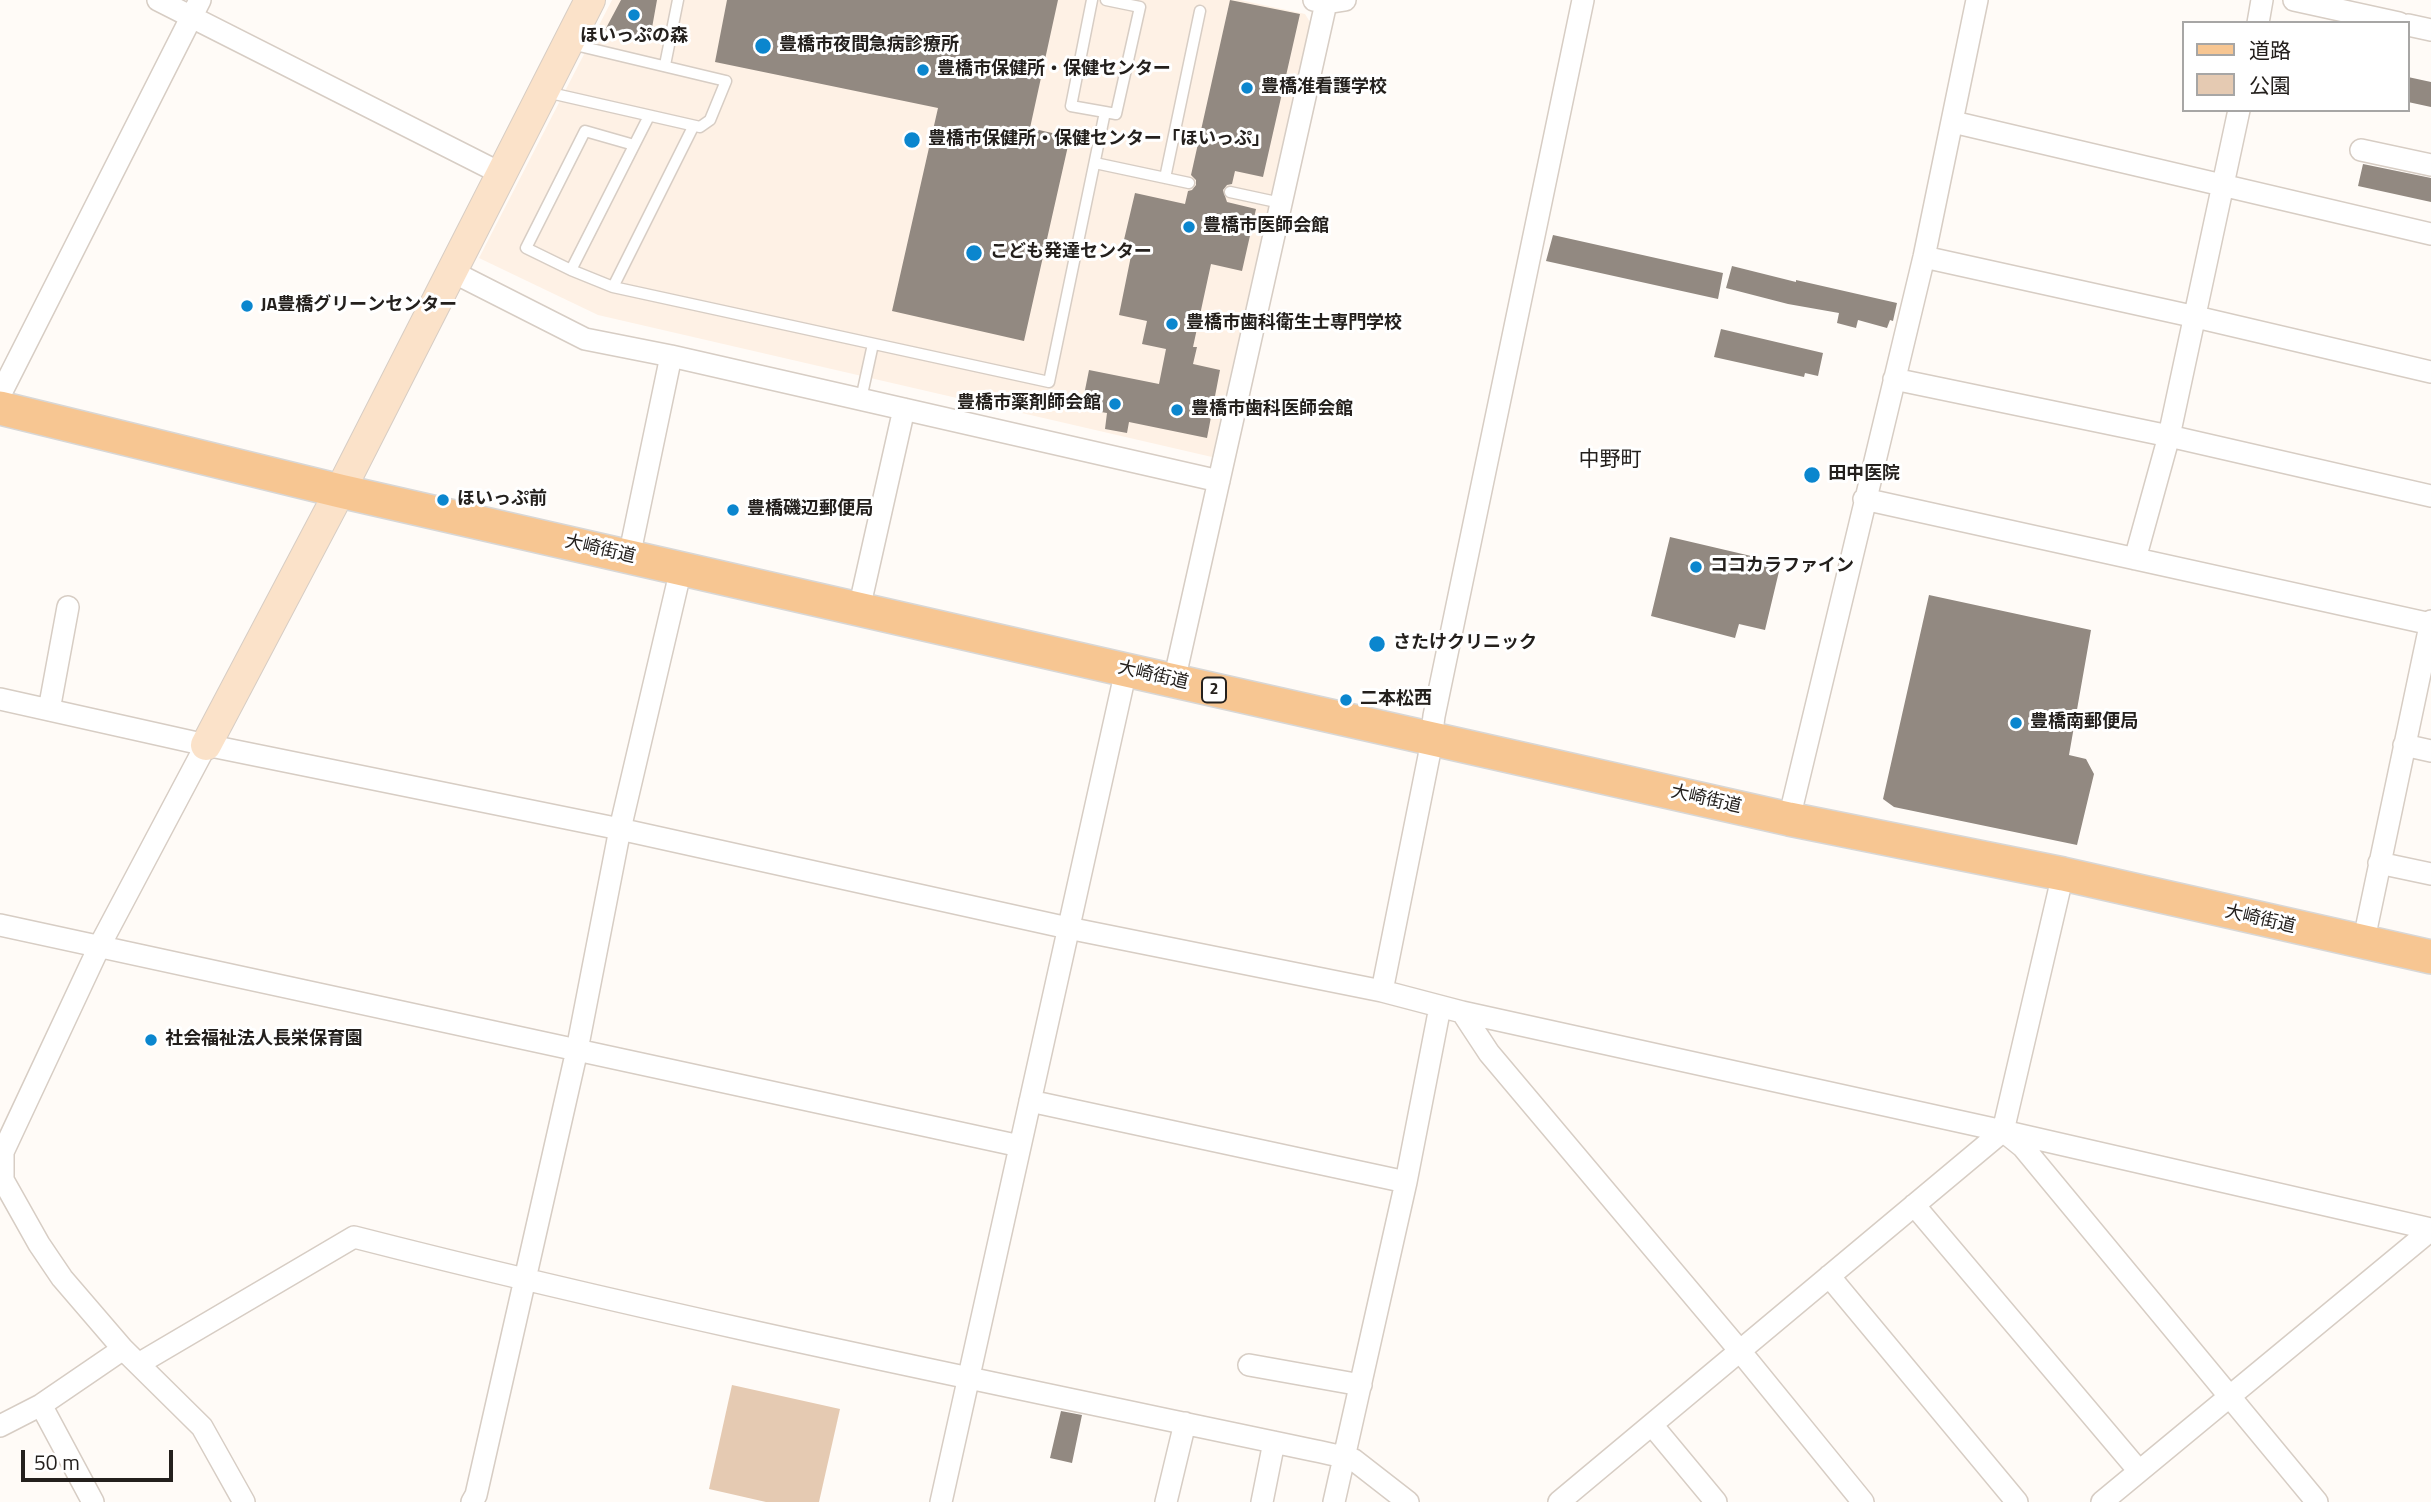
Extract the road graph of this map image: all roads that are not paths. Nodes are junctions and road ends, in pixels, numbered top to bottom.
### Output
1 (158, 0) edge
2 (590, 0) edge
3 (678, 0) edge
4 (1092, 0) edge
5 (1106, 0) edge
6 (1583, 0) edge
7 (1977, 0) edge
8 (2262, 0) edge
9 (2294, 0) edge
10 (1328, 1) edge
11 (195, 8) edge
12 (1200, 11) dead end
13 (2258, 21) edge
14 (2390, 21) edge
15 (2410, 25) edge
16 (2431, 30) edge
17 (568, 43) junction
18 (665, 65) junction
19 (543, 92) junction
20 (1105, 112) junction
21 (2239, 112) edge
22 (649, 116) junction
23 (1952, 122) junction
24 (693, 127) junction
25 (634, 145) junction
26 (2361, 150) dead end
27 (1095, 163) junction
28 (2431, 165) edge
29 (502, 174) junction
30 (1165, 178) junction
31 (1189, 183) dead end
32 (2222, 186) junction
33 (1230, 192) dead end
34 (1281, 203) junction
35 (2431, 234) edge
36 (1924, 257) junction
37 (452, 271) junction
38 (571, 271) junction
39 (613, 287) junction
40 (2196, 317) junction
41 (873, 344) junction
42 (671, 356) junction
43 (2431, 372) edge
44 (1894, 379) junction
45 (0, 395) edge
46 (861, 399) junction
47 (0, 408) edge
48 (904, 409) junction
49 (2169, 436) junction
50 (1219, 481) junction
51 (340, 491) junction
52 (2431, 496) edge
53 (1864, 499) junction
54 (629, 557) junction
55 (2136, 559) junction
56 (681, 569) junction
57 (68, 607) dead end
58 (859, 609) junction
59 (2431, 623) edge
60 (1126, 670) junction
61 (1174, 681) junction
62 (0, 699) edge
63 (48, 710) junction
64 (1431, 738) junction
65 (206, 745) junction
66 (2404, 745) junction
67 (2431, 751) edge
68 (1789, 819) junction
69 (620, 829) junction
70 (2379, 863) junction
71 (2063, 874) junction
72 (2431, 874) edge
73 (0, 925) edge
74 (1068, 928) junction
75 (2363, 944) junction
76 (100, 945) junction
77 (2431, 957) edge
78 (1382, 991) junction
79 (1440, 1007) junction
80 (1462, 1012) junction
81 (576, 1049) junction
82 (1030, 1101) junction
83 (2003, 1131) junction
84 (1020, 1146) junction
85 (1, 1150) edge
86 (1406, 1182) junction
87 (1914, 1205) junction
88 (2431, 1230) edge
89 (1829, 1276) junction
90 (525, 1281) junction
91 (124, 1349) junction
92 (1740, 1351) junction
93 (140, 1363) junction
94 (1249, 1365) dead end
95 (969, 1377) junction
96 (1361, 1385) junction
97 (2228, 1397) junction
98 (41, 1405) junction
99 (1185, 1423) junction
100 (1652, 1425) junction
101 (0, 1426) edge
102 (1274, 1442) junction
103 (1345, 1457) junction
104 (2139, 1471) junction
105 (93, 1502) edge
106 (244, 1502) edge
107 (472, 1502) edge
108 (941, 1502) edge
109 (1166, 1502) edge
110 (1262, 1502) edge
111 (1335, 1502) edge
112 (1408, 1502) edge
113 (1559, 1502) edge
114 (1716, 1502) edge
115 (1863, 1502) edge
116 (2017, 1502) edge
117 (2102, 1502) edge
118 (2317, 1502) edge

1 - 11 street
2 - 17 street
3 - 18 lane
4 - 20 lane
5 - 20 lane
6 - 64 street
7 - 23 street
8 - 13 street
9 - 14 street
10 - 34 street
11 - 29 street
11 - 45 street
12 - 30 lane
15 - 16 street
17 - 18 lane
17 - 19 street
18 - 24 lane
19 - 22 lane
19 - 29 street
20 - 27 lane
21 - 32 street
22 - 24 lane
22 - 25 lane
23 - 32 street
23 - 36 street
24 - 39 lane
25 - 38 lane
25 - 38 lane
26 - 28 street
27 - 30 lane
27 - 41 lane
29 - 37 street
30 - 31 lane
32 - 35 street
32 - 40 street
33 - 34 lane
34 - 50 street
36 - 40 street
36 - 44 street
37 - 42 street
37 - 51 street
38 - 39 lane
39 - 41 lane
40 - 43 street
40 - 49 street
41 - 46 lane
42 - 46 street
42 - 54 street
44 - 49 street
44 - 53 street
46 - 48 street
47 - 51 main road, 大崎街道 / 2
48 - 50 street
48 - 58 street
49 - 52 street
49 - 55 street
50 - 61 street
51 - 54 main road, 大崎街道 / 2
51 - 65 street
53 - 55 street
53 - 68 street
54 - 56 main road, 大崎街道 / 2
55 - 59 street
56 - 58 main road, 大崎街道 / 2
56 - 69 street
57 - 63 street
58 - 60 main road, 大崎街道 / 2
59 - 66 street
60 - 61 main road, 大崎街道 / 2
60 - 74 street
61 - 64 main road, 大崎街道 / 2
62 - 63 street
63 - 65 street
64 - 68 main road, 大崎街道 / 2
64 - 78 street
65 - 69 street
65 - 76 street
66 - 67 street
66 - 70 street
68 - 71 main road, 大崎街道 / 2
69 - 74 street
69 - 81 street
70 - 72 street
70 - 75 street
71 - 75 main road, 大崎街道 / 2
71 - 83 street
73 - 76 street
74 - 78 street
74 - 82 street
75 - 77 main road, 大崎街道 / 2
76 - 81 street
76 - 85 street
78 - 79 street
79 - 80 street
79 - 86 street
80 - 83 street
80 - 92 street
81 - 84 street
81 - 90 street
82 - 84 street
82 - 86 street
83 - 87 street
83 - 88 street
83 - 97 street
84 - 95 street
85 - 91 street
86 - 96 street
87 - 89 street
87 - 104 street
88 - 97 street
89 - 92 street
89 - 116 street
90 - 93 street
90 - 95 street
90 - 107 street
91 - 93 street
91 - 98 street
92 - 100 street
92 - 115 street
93 - 106 street
94 - 96 street
95 - 99 street
95 - 108 street
96 - 103 street
97 - 104 street
97 - 118 street
98 - 101 street
98 - 105 street
99 - 102 street
99 - 109 street
100 - 113 street
100 - 114 street
102 - 103 street
102 - 110 street
103 - 111 street
103 - 112 street
104 - 117 street

